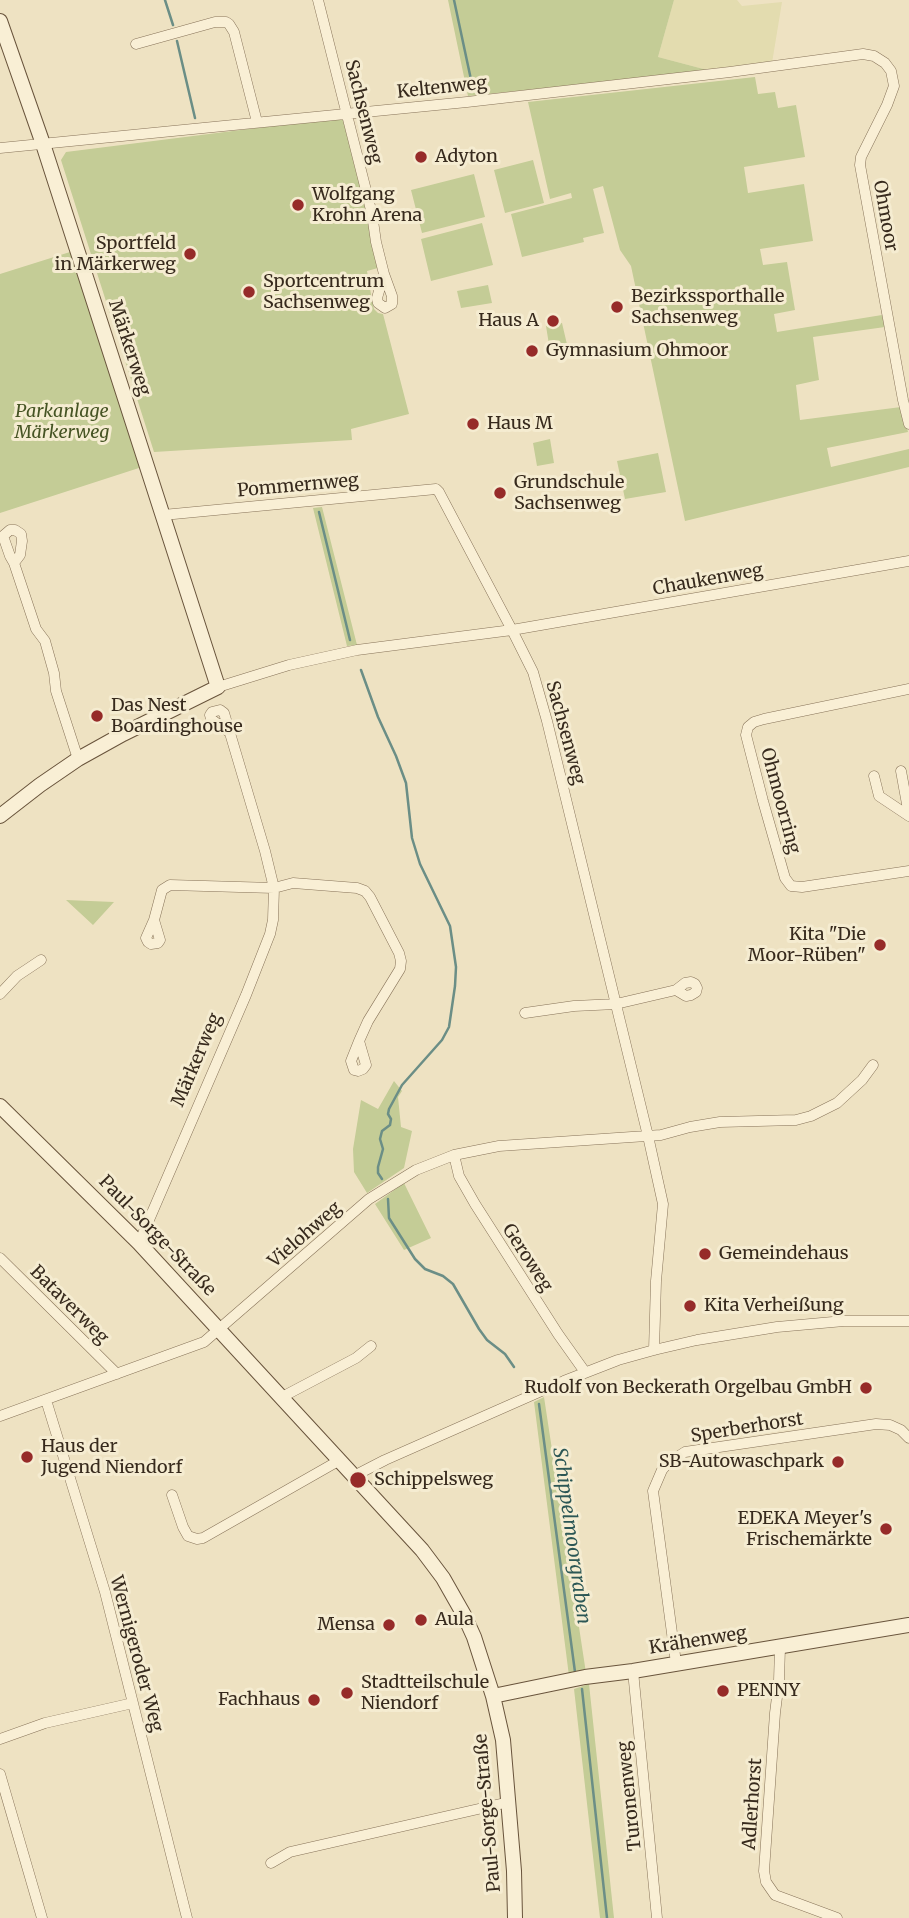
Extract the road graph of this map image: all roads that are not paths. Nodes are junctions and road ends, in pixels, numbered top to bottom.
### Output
1 (318, 0) edge
2 (1, 31) edge
3 (136, 44) dead end
4 (885, 63) joint
5 (347, 113) junction
6 (257, 122) junction
7 (43, 144) junction
8 (0, 148) edge
9 (384, 274) dead end
10 (909, 425) edge
11 (436, 489) joint
12 (163, 515) junction
13 (909, 561) edge
14 (14, 563) dead end
15 (512, 630) junction
16 (218, 687) junction
17 (909, 689) edge
18 (229, 732) dead end
19 (78, 759) junction
20 (901, 771) dead end
21 (874, 776) dead end
22 (906, 796) junction
23 (891, 805) junction
24 (0, 816) edge
25 (909, 816) edge
26 (909, 870) edge
27 (274, 888) junction
28 (154, 920) dead end
29 (41, 960) dead end
30 (676, 990) dead end
31 (0, 994) edge
32 (616, 1004) junction
33 (525, 1013) dead end
34 (359, 1041) dead end
35 (873, 1065) dead end
36 (0, 1106) edge
37 (648, 1136) junction
38 (454, 1155) junction
39 (139, 1243) junction
40 (0, 1258) edge
41 (909, 1321) edge
42 (220, 1330) junction
43 (371, 1346) dead end
44 (654, 1350) junction
45 (585, 1373) junction
46 (117, 1374) junction
47 (282, 1397) junction
48 (46, 1400) junction
49 (0, 1416) edge
50 (909, 1438) edge
51 (340, 1461) junction
52 (354, 1475) junction
53 (172, 1495) dead end
54 (909, 1625) edge
55 (780, 1647) junction
56 (676, 1664) junction
57 (632, 1671) junction
58 (494, 1696) junction
59 (133, 1703) junction
60 (0, 1739) edge
61 (0, 1774) edge
62 (509, 1802) junction
63 (271, 1863) dead end
64 (42, 1918) edge
65 (187, 1918) edge
66 (515, 1918) edge
67 (657, 1918) edge
68 (837, 1918) edge

1 - 5 street, Sachsenweg
2 - 7 street, Märkerweg
3 - 6 street
4 - 5 street, Keltenweg
4 - 10 street, Ohmoor
5 - 6 street, Keltenweg
5 - 9 street, Sachsenweg
6 - 7 street, Keltenweg
7 - 8 street, Keltenweg
7 - 12 street, Märkerweg
11 - 12 street, Pommernweg
11 - 15 street, Sachsenweg
12 - 16 street, Märkerweg
13 - 15 street, Chaukenweg
14 - 19 street
15 - 16 street, Chaukenweg
15 - 32 street, Sachsenweg
16 - 19 street
17 - 26 street, Ohmoorring
18 - 27 street, Märkerweg
19 - 24 street
20 - 22 street
21 - 23 street
22 - 23 street
22 - 25 street
23 - 25 street
27 - 28 street
27 - 34 street
27 - 39 street, Märkerweg
29 - 31 street
30 - 32 street
32 - 33 street
32 - 37 street, Sachsenweg
35 - 37 street
36 - 39 street, Paul-Sorge-Straße
37 - 38 street, Vielohweg
37 - 44 street, Sachsenweg
38 - 42 street, Vielohweg
38 - 45 street, Geroweg
39 - 42 street, Paul-Sorge-Straße
40 - 46 street, Bataverweg
41 - 44 street
42 - 46 street, Vielohweg
42 - 47 street, Paul-Sorge-Straße
43 - 47 street
44 - 45 street
45 - 52 street
46 - 48 street, Vielohweg
47 - 51 street, Paul-Sorge-Straße
48 - 49 street, Vielohweg
48 - 59 street, Wernigeroder Weg
50 - 56 street, Sperberhorst
51 - 52 street, Paul-Sorge-Straße
51 - 53 street
52 - 58 street, Paul-Sorge-Straße
54 - 55 street, Krähenweg
55 - 56 street, Krähenweg
55 - 68 street, Adlerhorst
56 - 57 street, Krähenweg
57 - 58 street, Krähenweg
57 - 67 street, Turonenweg
58 - 62 street, Paul-Sorge-Straße
59 - 60 street
59 - 65 street, Wernigeroder Weg
61 - 64 street
62 - 63 street
62 - 66 street, Paul-Sorge-Straße

